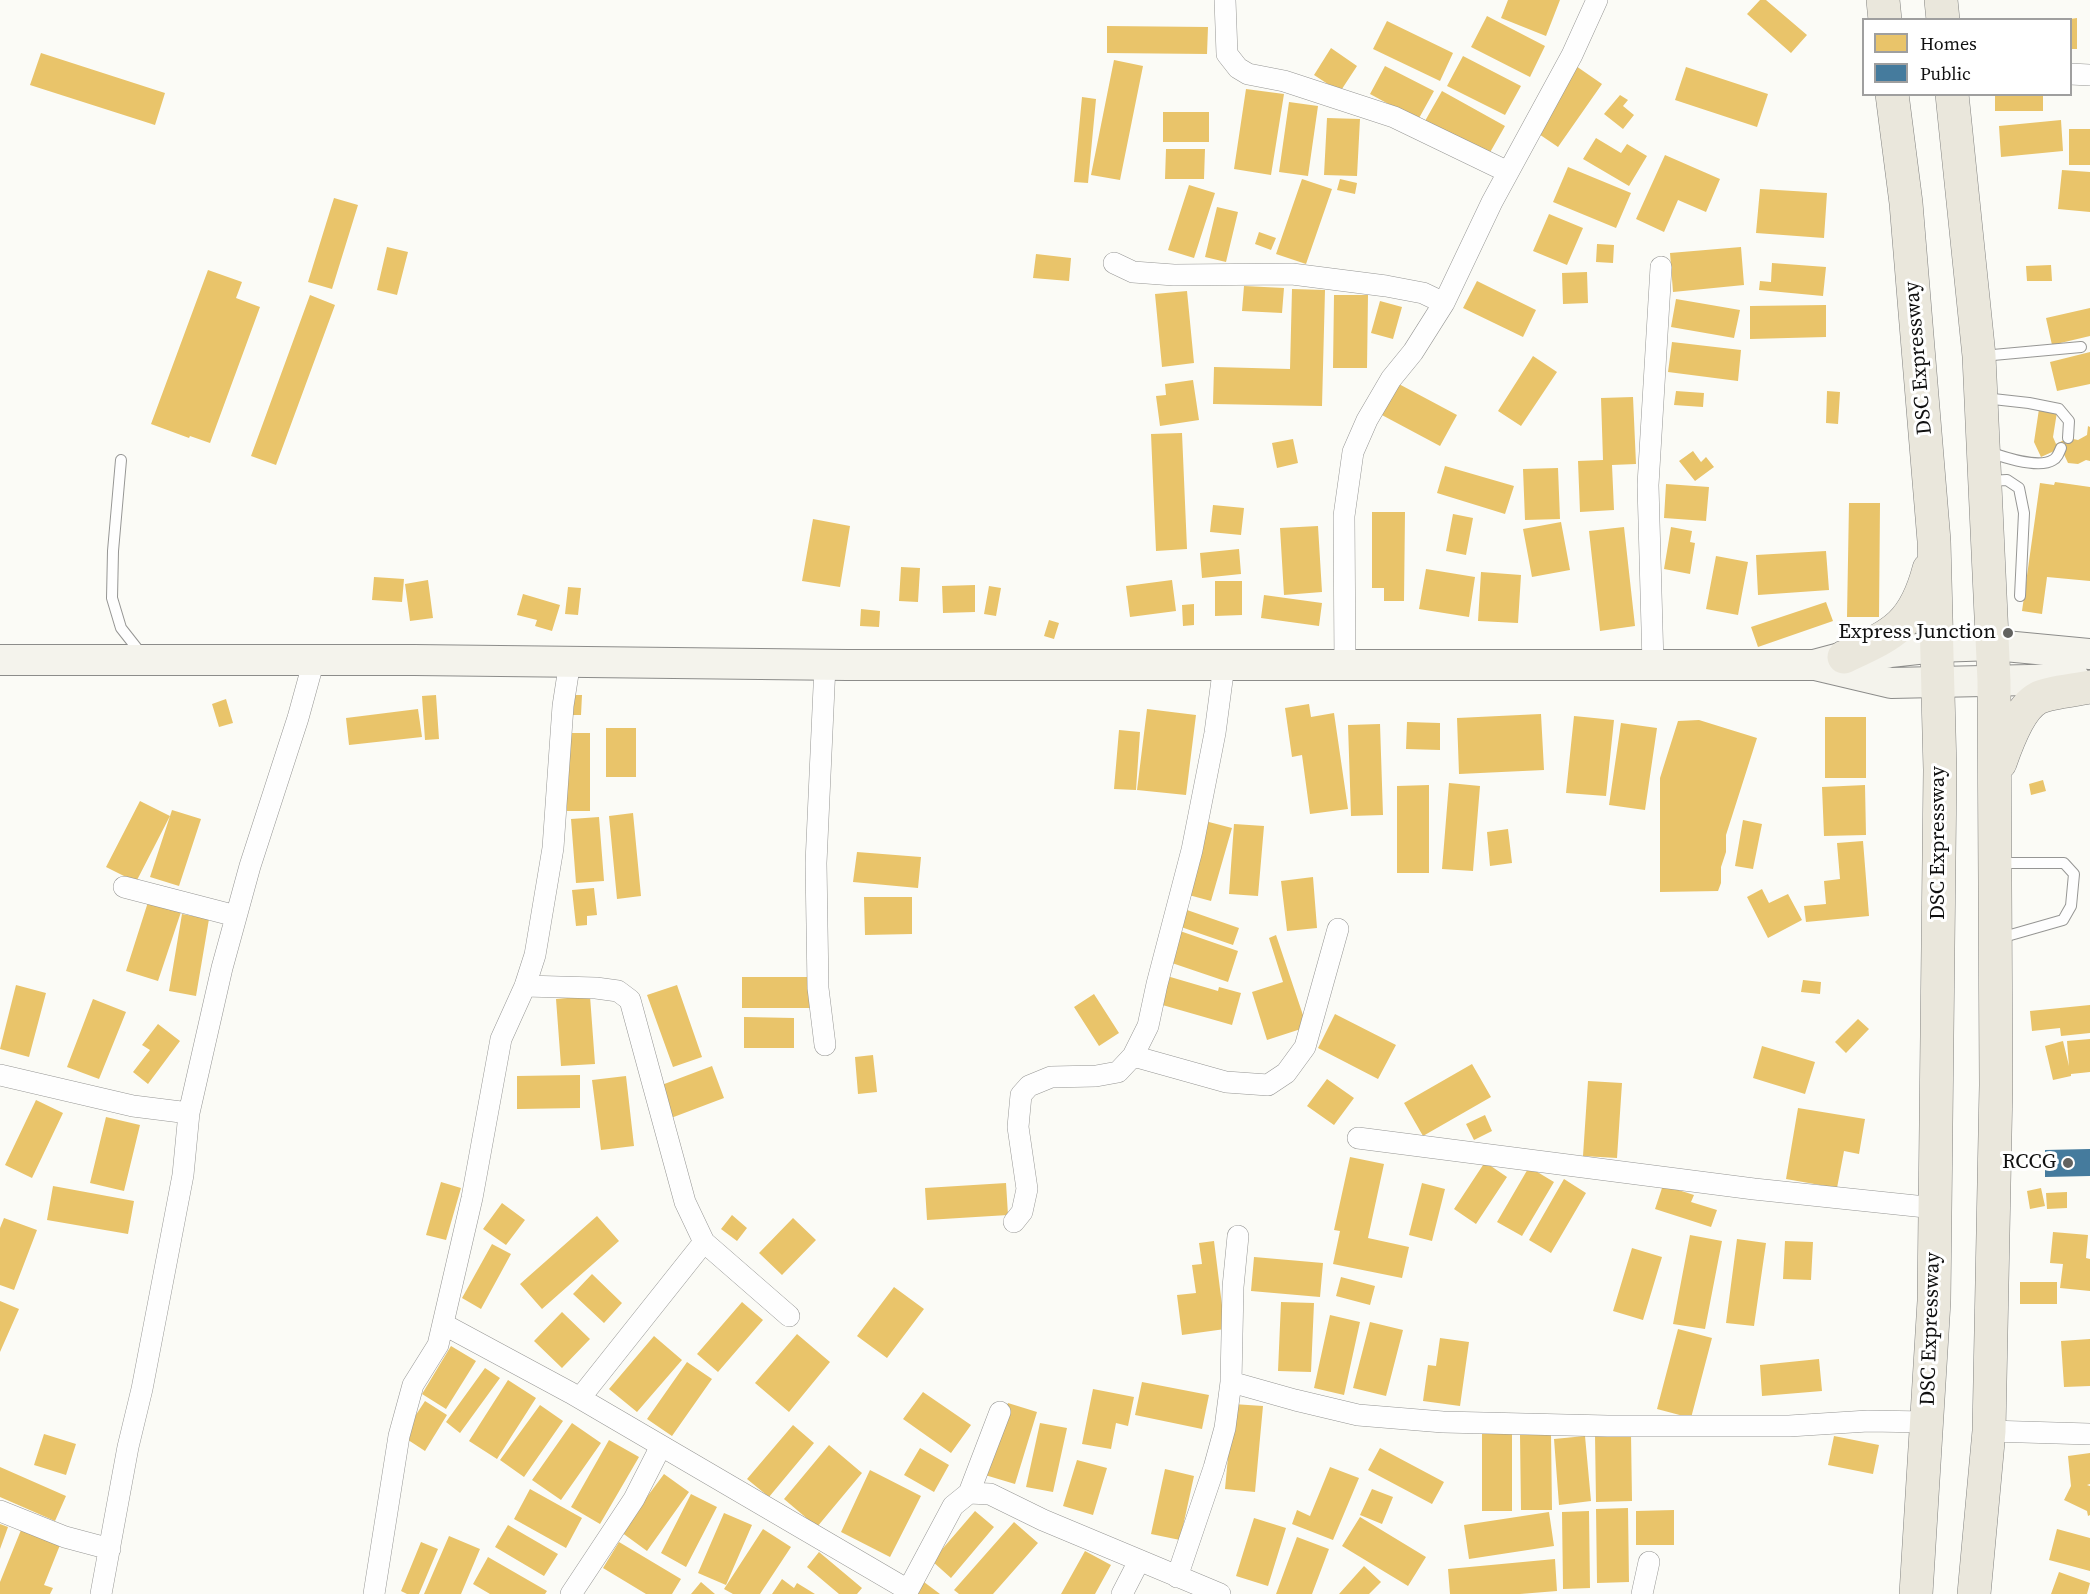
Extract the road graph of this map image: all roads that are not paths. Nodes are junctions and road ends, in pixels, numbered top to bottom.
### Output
1 (1225, 0) edge
2 (1597, 0) edge
3 (1883, 0) edge
4 (1941, 0) edge
5 (1885, 18) edge
6 (1943, 18) edge
7 (2072, 74) edge
8 (2090, 75) edge
9 (1892, 96) edge
10 (1952, 96) edge
11 (1508, 172) junction
12 (1114, 263) dead end
13 (1661, 267) dead end
14 (1444, 303) junction
15 (2081, 347) dead end
16 (1979, 356) junction
17 (1981, 398) junction
18 (2068, 438) dead end
19 (2061, 448) dead end
20 (121, 460) dead end
21 (1985, 465) junction
22 (1934, 541) junction
23 (2020, 596) dead end
24 (1994, 645) junction
25 (1936, 647) junction
26 (2090, 654) edge
27 (0, 660) edge
28 (314, 660) junction
29 (147, 661) junction
30 (570, 661) junction
31 (1829, 661) junction
32 (825, 664) junction
33 (1653, 664) junction
34 (1224, 665) junction
35 (1345, 666) junction
36 (2090, 679) edge
37 (1994, 681) junction
38 (1937, 682) junction
39 (2090, 687) edge
40 (1995, 779) junction
41 (1996, 863) junction
42 (124, 887) dead end
43 (236, 916) junction
44 (1338, 929) dead end
45 (1996, 939) junction
46 (525, 986) junction
47 (825, 1045) dead end
48 (1133, 1056) junction
49 (0, 1076) edge
50 (189, 1113) junction
51 (1358, 1138) dead end
52 (1935, 1208) junction
53 (1014, 1222) dead end
54 (1238, 1236) dead end
55 (704, 1242) junction
56 (789, 1316) dead end
57 (443, 1324) junction
58 (1232, 1382) junction
59 (580, 1398) junction
60 (1000, 1412) dead end
61 (1927, 1422) junction
62 (1989, 1431) junction
63 (2090, 1434) edge
64 (662, 1446) junction
65 (969, 1493) junction
66 (0, 1511) edge
67 (110, 1549) junction
68 (1138, 1561) junction
69 (1649, 1562) dead end
70 (1177, 1577) junction
71 (576, 1592) edge
72 (907, 1592) edge
73 (101, 1594) edge
74 (374, 1594) edge
75 (1122, 1594) edge
76 (1220, 1594) edge
77 (1642, 1594) edge
78 (1916, 1594) edge
79 (1974, 1594) edge

1 - 11 street
2 - 11 street
3 - 5 main road
4 - 6 main road
7 - 8 street
9 - 22 main road, DSC Expressway
10 - 16 main road
11 - 14 street
12 - 14 street
13 - 33 street
14 - 35 street
15 - 16 lane
16 - 17 main road
17 - 18 lane
17 - 21 main road
19 - 21 lane
20 - 29 lane
21 - 23 lane
21 - 24 main road
22 - 25 main road, DSC Expressway
22 - 31 main road
24 - 25 main road
24 - 26 main road
24 - 37 main road
25 - 31 main road
25 - 38 main road, DSC Expressway
27 - 29 main road
28 - 29 main road
28 - 30 main road
28 - 43 street
30 - 32 main road
30 - 46 street
31 - 33 main road
31 - 38 main road
32 - 34 main road
32 - 47 street
33 - 35 main road
34 - 35 main road
34 - 48 street
36 - 37 main road
37 - 38 main road
37 - 40 main road
38 - 52 main road, DSC Expressway
39 - 40 main road
40 - 41 main road
41 - 45 main road
41 - 45 lane
42 - 43 street
43 - 50 street
44 - 48 street
45 - 62 main road
46 - 55 street
46 - 57 street
48 - 53 street
49 - 50 street
50 - 67 street
51 - 52 street
52 - 61 main road, DSC Expressway
54 - 58 street
55 - 56 street
55 - 59 street
57 - 59 street
57 - 74 street
58 - 61 street
58 - 70 street
59 - 64 street
60 - 65 street
61 - 78 main road, DSC Expressway
62 - 63 street
62 - 79 main road
64 - 71 street
64 - 72 street
65 - 68 street
65 - 72 street
66 - 67 street
67 - 73 street
68 - 70 street
68 - 75 street
69 - 77 street
70 - 76 street

